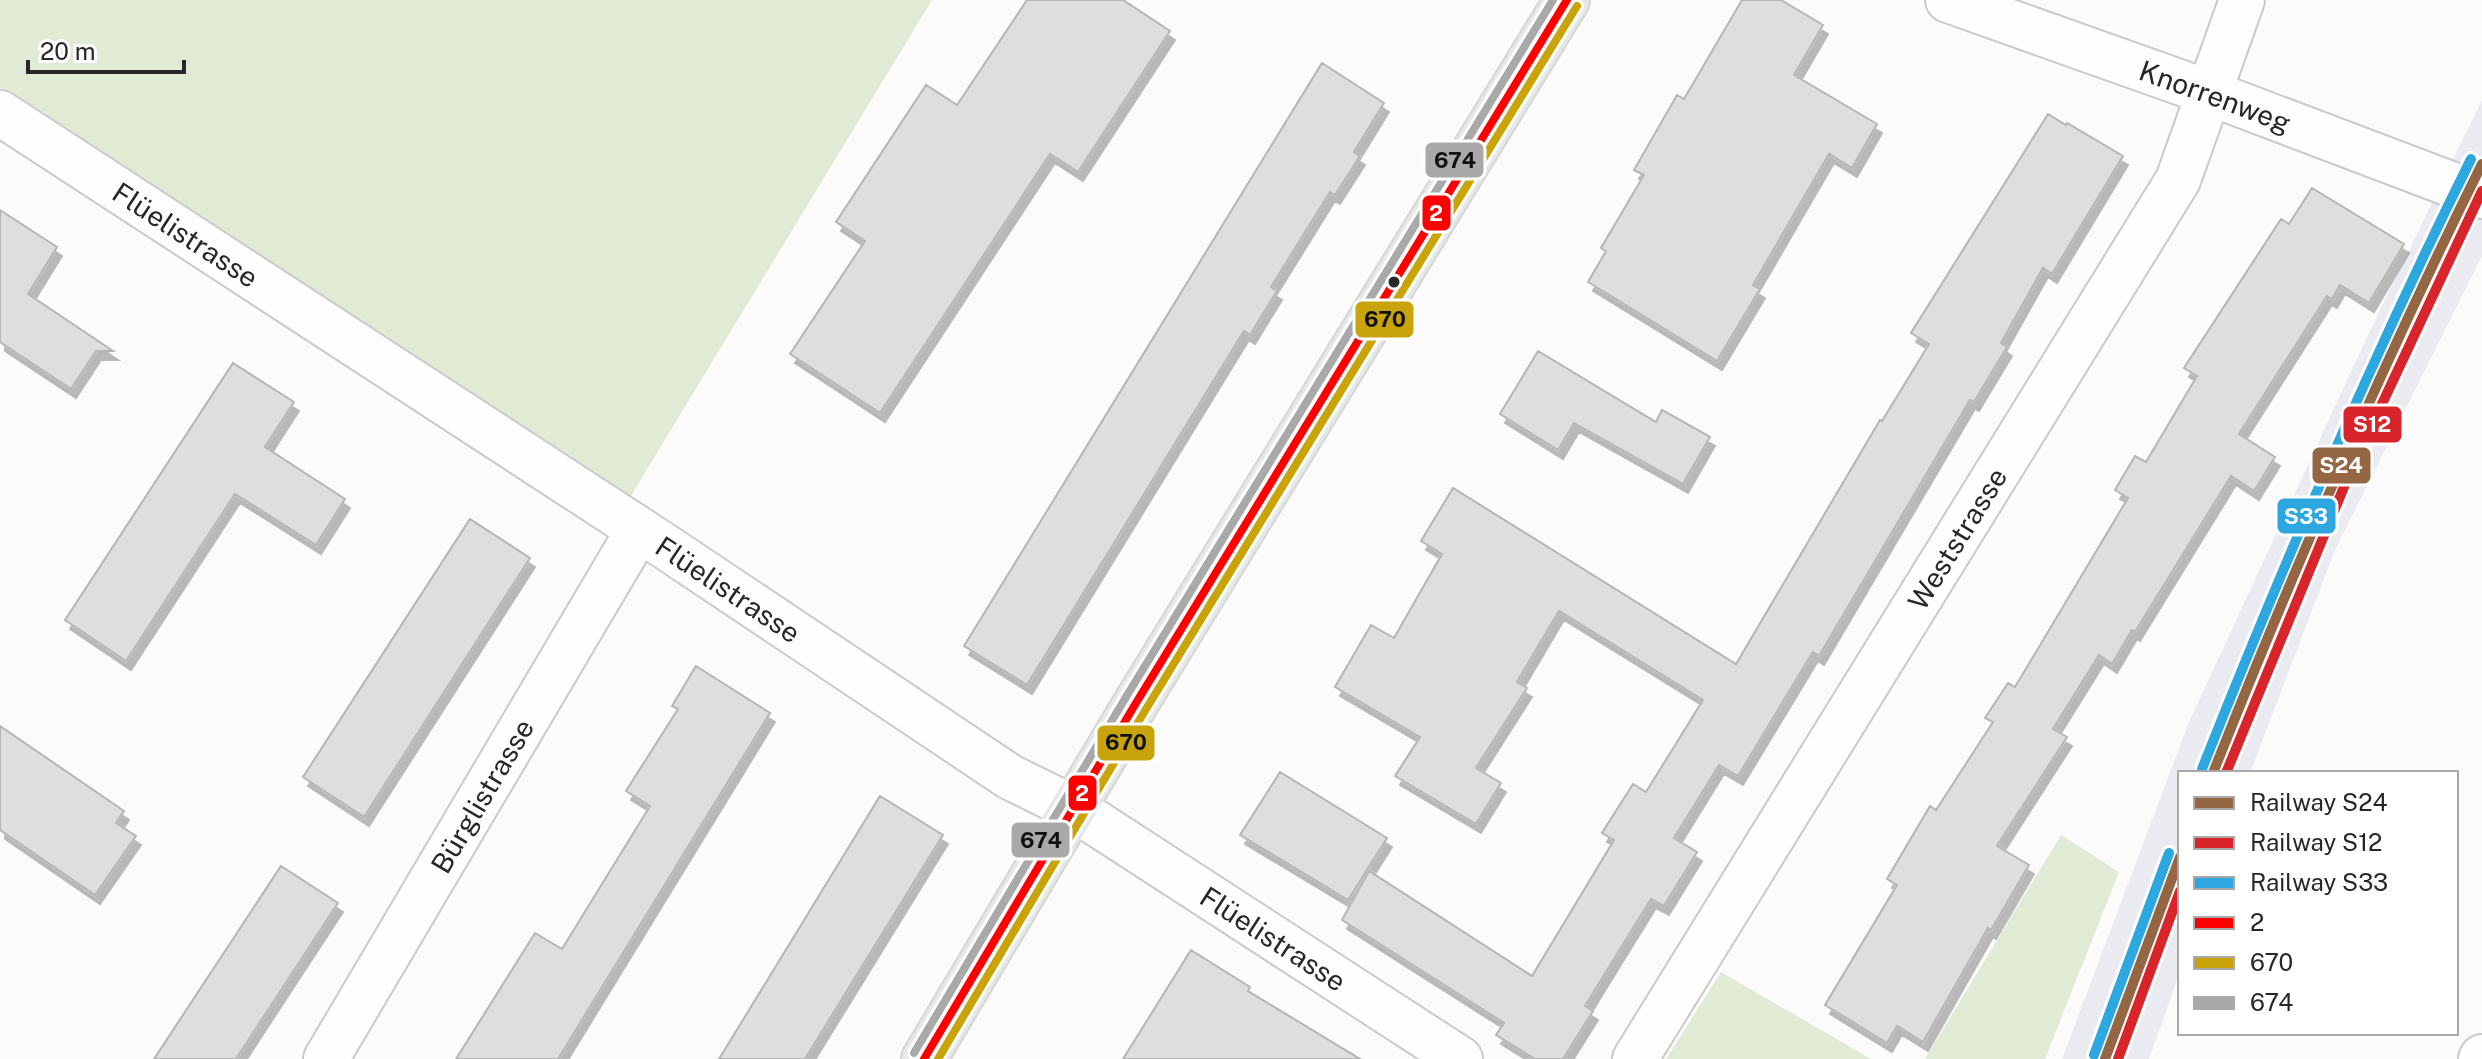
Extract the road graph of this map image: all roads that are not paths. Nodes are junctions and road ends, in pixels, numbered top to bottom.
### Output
1 (1567, 0) edge
2 (1948, 0) edge
3 (2242, 0) edge
4 (2210, 93) junction
5 (0, 113) edge
6 (2482, 196) edge
7 (638, 531) junction
8 (1073, 808) junction
9 (326, 1059) edge
10 (924, 1059) edge
11 (1460, 1059) edge
12 (1635, 1059) edge

1 - 8 main road
2 - 4 street, Knorrenweg
3 - 4 street, Weststrasse
4 - 6 street, Knorrenweg
4 - 12 street, Weststrasse
5 - 7 street, Flüelistrasse
7 - 8 street, Flüelistrasse
7 - 9 street, Bürglistrasse
8 - 10 main road
8 - 11 street, Flüelistrasse

